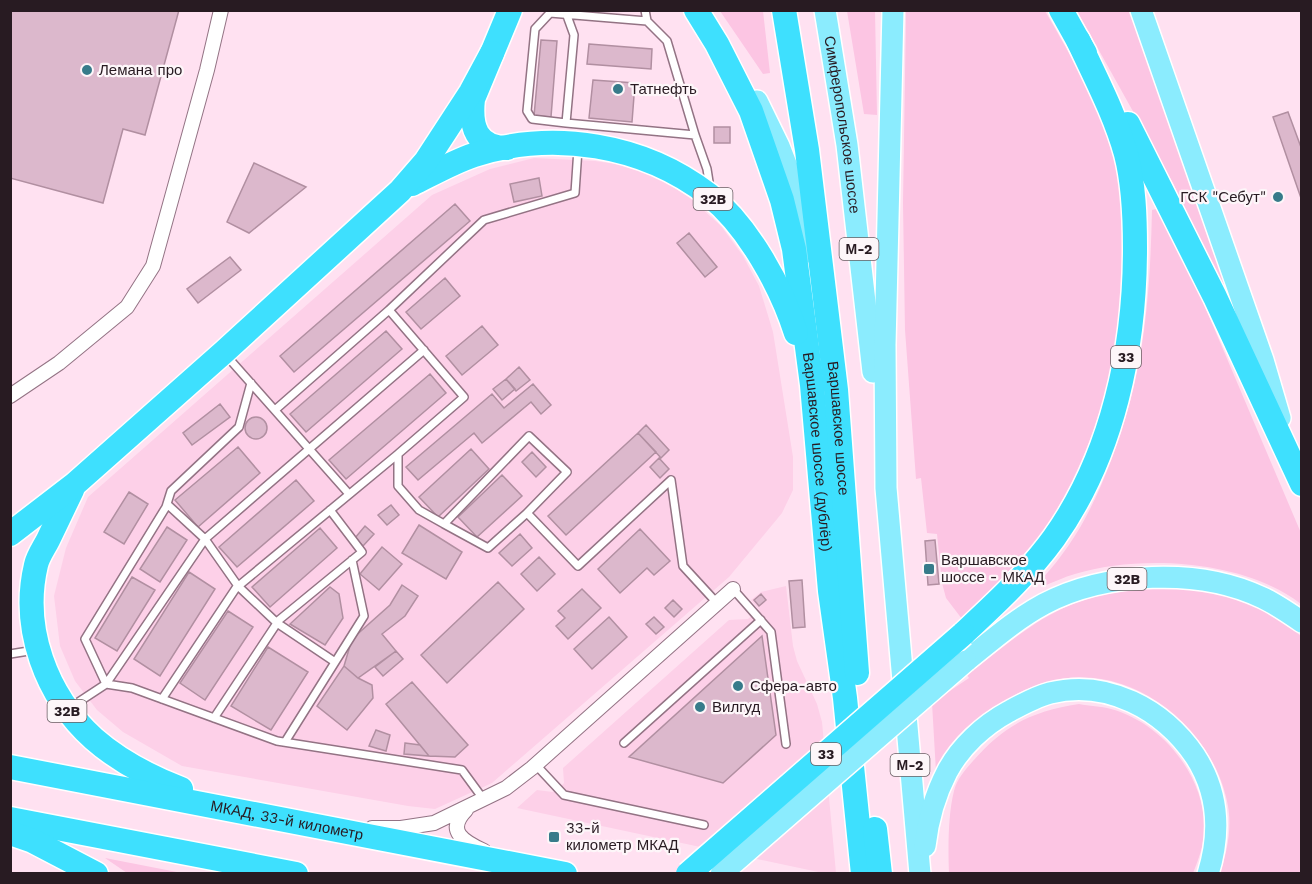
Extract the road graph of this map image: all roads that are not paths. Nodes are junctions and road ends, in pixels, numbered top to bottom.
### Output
1 (221, 10) edge
2 (510, 10) edge
3 (645, 10) edge
4 (696, 10) edge
5 (784, 10) edge
6 (825, 10) edge
7 (893, 10) edge
8 (1062, 10) edge
9 (1141, 10) edge
10 (566, 13) edge
11 (647, 21) junction
12 (1078, 40) junction
13 (717, 44) junction
14 (492, 52) junction
15 (566, 123) junction
16 (695, 135) junction
17 (578, 144) junction
18 (513, 148) junction
19 (400, 191) junction
20 (812, 191) junction
21 (711, 196) junction
22 (812, 263) junction
23 (389, 310) junction
24 (807, 341) junction
25 (424, 350) junction
26 (224, 352) junction
27 (251, 383) junction
28 (812, 385) junction
29 (836, 390) junction
30 (10, 396) edge
31 (274, 410) junction
32 (309, 449) junction
33 (398, 454) junction
34 (1298, 474) edge
35 (75, 484) junction
36 (886, 488) junction
37 (349, 494) junction
38 (167, 504) junction
39 (330, 510) junction
40 (527, 513) junction
41 (444, 524) junction
42 (10, 534) edge
43 (205, 539) junction
44 (352, 560) junction
45 (238, 586) junction
46 (733, 589) joint
47 (717, 603) junction
48 (761, 620) junction
49 (1302, 622) edge
50 (277, 624) junction
51 (37, 650) junction
52 (10, 654) edge
53 (335, 662) junction
54 (106, 684) junction
55 (162, 699) junction
56 (67, 710) junction
57 (214, 718) junction
58 (285, 742) junction
59 (624, 743) dead end
60 (786, 744) dead end
61 (536, 765) junction
62 (10, 767) edge
63 (484, 800) junction
64 (467, 808) junction
65 (10, 819) edge
66 (281, 819) junction
67 (312, 825) junction
68 (704, 825) dead end
69 (10, 833) edge
70 (259, 870) edge
71 (553, 871) edge
72 (96, 873) edge
73 (296, 873) edge
74 (688, 873) edge
75 (721, 873) edge
76 (863, 873) edge
77 (880, 873) edge
78 (922, 873) edge
79 (1208, 873) edge

1 - 30 street
2 - 14 highway
3 - 11 lane
4 - 13 highway, Варшавское шоссе
5 - 20 highway, М-2
6 - 36 main road, Симферопольское шоссе / М-2
7 - 36 main road
8 - 12 highway, 33
9 - 34 main road
10 - 11 lane
10 - 15 lane
10 - 15 lane
11 - 16 lane
12 - 34 highway, 33
12 - 74 highway, 33, bridge
13 - 22 main road, Варшавское шоссе
13 - 24 highway, Варшавское шоссе (дублёр)
14 - 18 highway
14 - 19 highway
15 - 16 lane
16 - 21 lane
17 - 18 highway, 32B
17 - 21 highway, 32B
17 - 23 lane
18 - 19 highway, 32B
19 - 26 highway
20 - 22 street
20 - 29 highway, М-2
21 - 28 highway, 32B
22 - 24 street
22 - 29 main road, Варшавское шоссе
23 - 25 lane
23 - 31 lane
24 - 28 highway, Варшавское шоссе (дублёр)
25 - 32 lane
25 - 33 lane
26 - 27 lane
26 - 35 highway
27 - 31 lane
27 - 38 lane
28 - 76 highway, Варшавское шоссе (дублёр)
29 - 77 highway, Варшавское шоссе / М-2
31 - 32 lane
32 - 37 lane
32 - 43 lane
33 - 37 lane
33 - 41 lane
35 - 42 highway
35 - 51 highway, 32B
36 - 78 main road, М-2
37 - 39 lane
38 - 43 lane
38 - 54 lane
39 - 44 lane
39 - 45 lane
40 - 41 lane
40 - 41 lane
40 - 47 lane
43 - 45 lane
43 - 54 lane
44 - 50 lane
44 - 53 lane
45 - 50 lane
45 - 55 lane
46 - 47 street
46 - 48 lane
47 - 61 street
48 - 59 lane
48 - 60 lane
49 - 75 main road, 32B, bridge
50 - 53 lane
50 - 57 lane
51 - 52 lane
51 - 56 highway, 32B
53 - 58 lane
54 - 55 lane
54 - 56 lane
55 - 57 lane
56 - 66 highway, 32B
57 - 58 lane
58 - 63 lane
61 - 63 street
61 - 68 lane
62 - 66 highway, МКАД, 33-й километр
63 - 64 street
64 - 67 street
64 - 71 street
65 - 70 highway
66 - 67 highway, МКАД, 33-й километр
67 - 71 highway, МКАД, 33-й километр
69 - 72 highway
70 - 73 highway
78 - 79 main road

